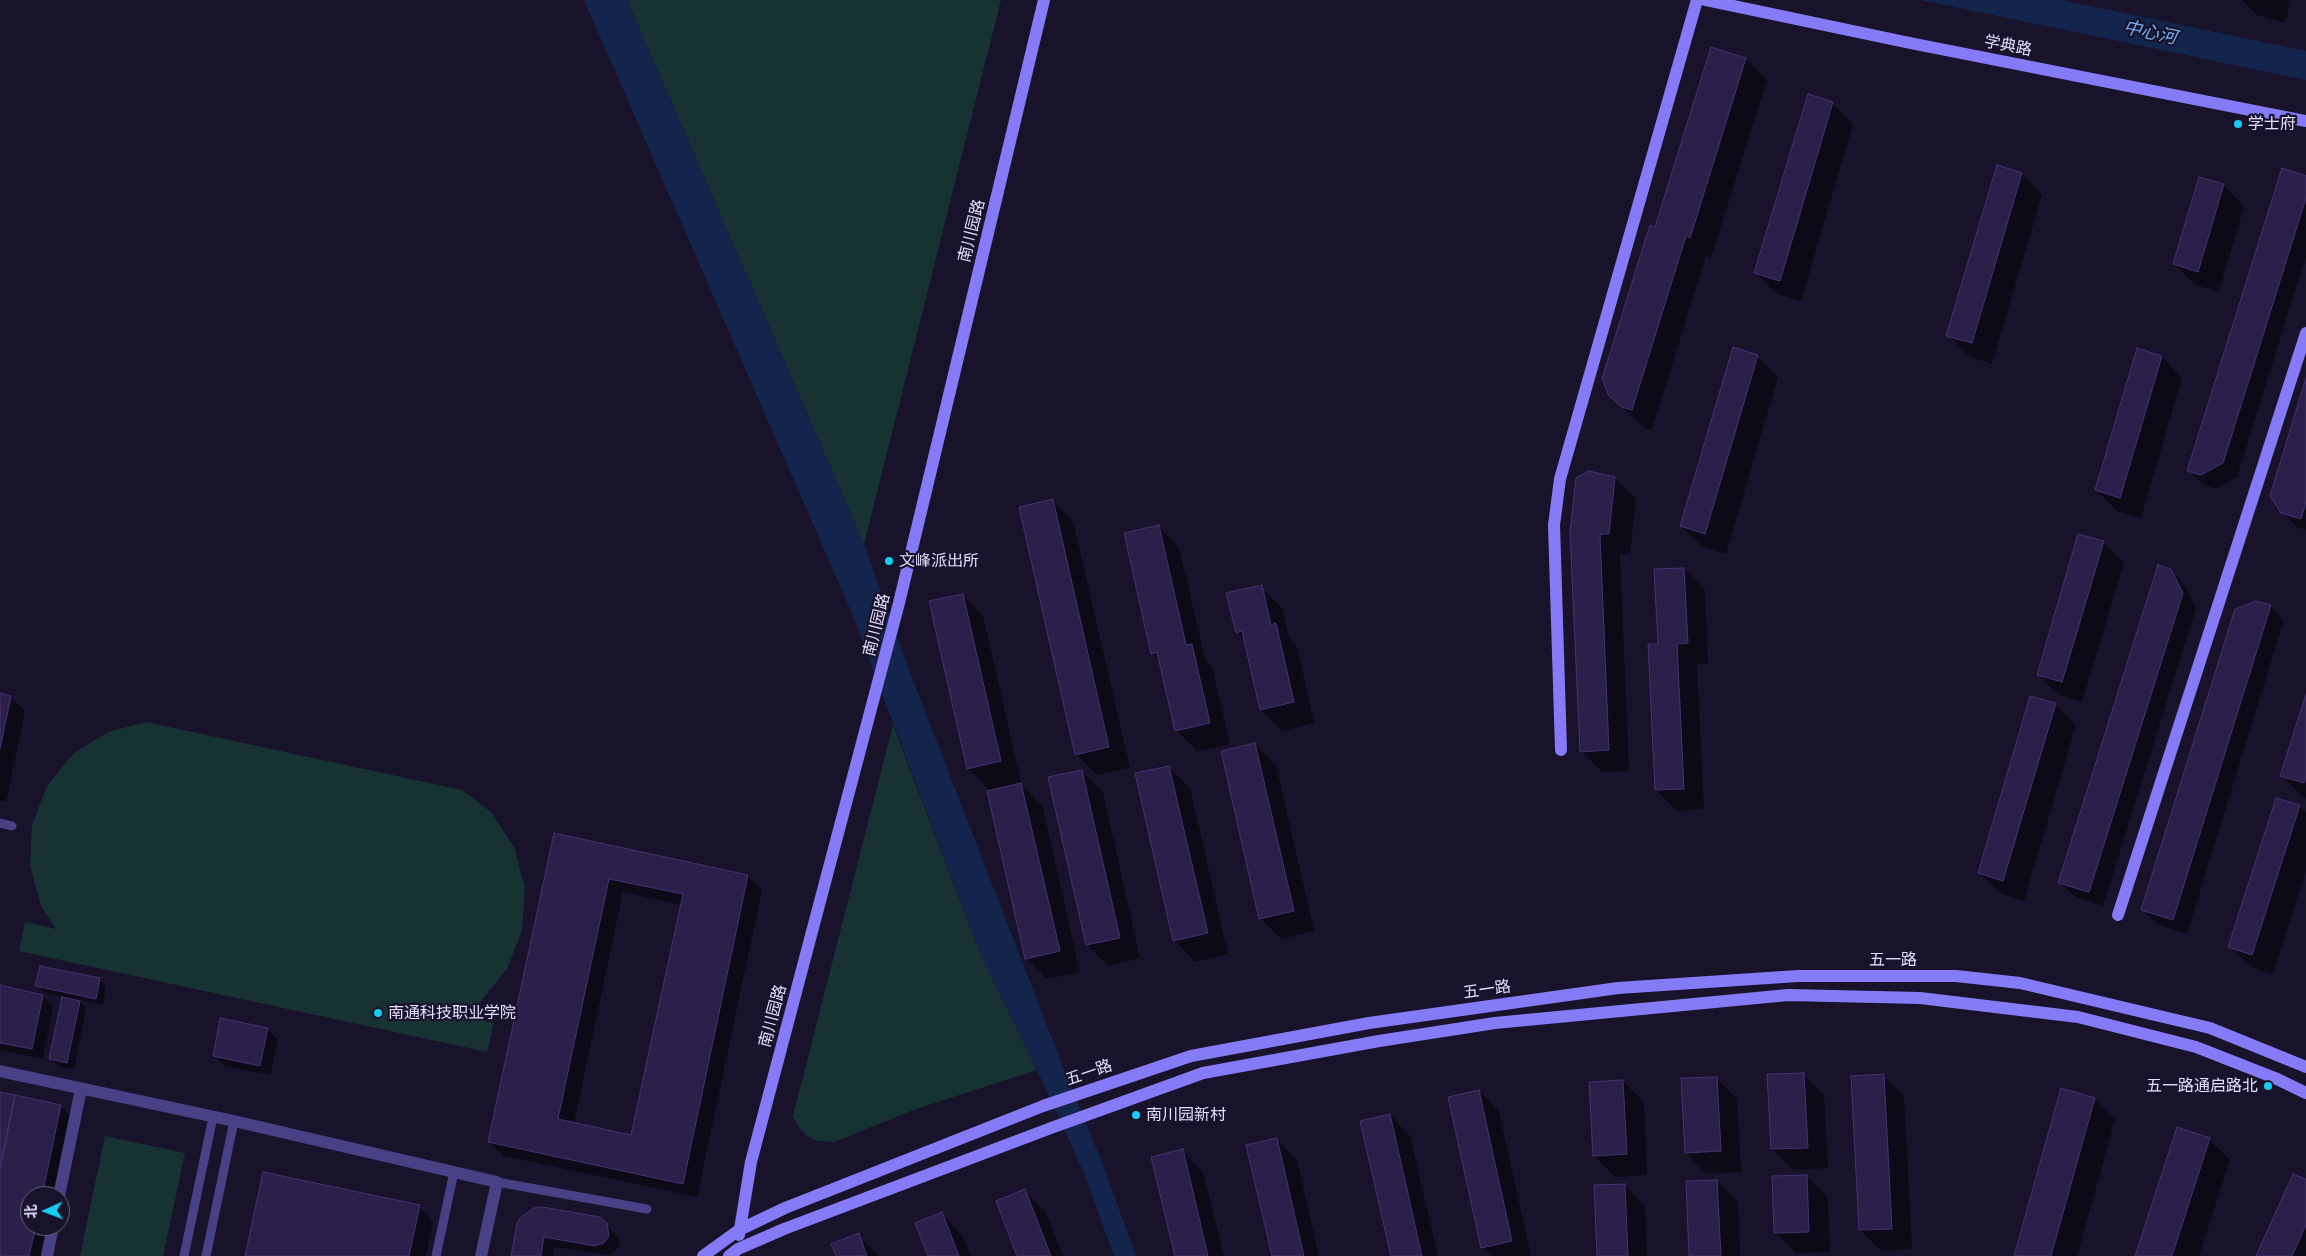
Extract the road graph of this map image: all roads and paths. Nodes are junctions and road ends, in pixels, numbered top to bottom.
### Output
1 (1044, 0) edge
2 (1697, 0) edge
3 (1705, 0) edge
4 (2306, 121) edge
5 (2306, 333) edge
6 (1561, 750) dead end
7 (0, 823) edge
8 (12, 826) dead end
9 (2118, 915) dead end
10 (2306, 1067) edge
11 (0, 1071) edge
12 (81, 1089) junction
13 (2306, 1093) edge
14 (214, 1117) junction
15 (234, 1121) junction
16 (454, 1172) junction
17 (497, 1182) junction
18 (61, 1186) edge
19 (647, 1209) dead end
20 (739, 1230) junction
21 (51, 1236) edge
22 (734, 1254) edge
23 (47, 1256) edge
24 (184, 1256) edge
25 (206, 1256) edge
26 (436, 1256) edge
27 (481, 1256) edge
28 (703, 1256) edge

1 - 20 main road, 南川园路
2 - 6 main road
3 - 4 main road, 学典路
5 - 9 main road
7 - 8 lane
10 - 20 main road, 五一路
11 - 12 street
12 - 14 street
12 - 18 street
13 - 22 main road, 五一路
14 - 15 street
14 - 24 lane
15 - 16 street
15 - 25 lane
16 - 17 street
16 - 26 lane
17 - 19 lane
17 - 27 street
20 - 22 main road, 南川园路
20 - 28 main road, 五一路
21 - 23 street

